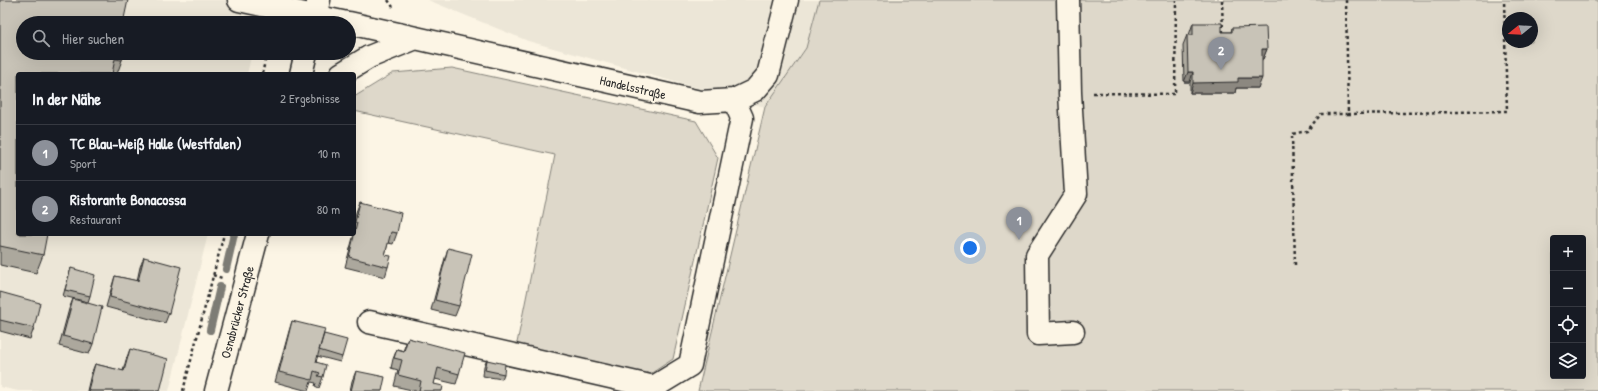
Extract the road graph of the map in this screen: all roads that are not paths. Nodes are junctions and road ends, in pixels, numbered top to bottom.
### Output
1 (239, 0) edge
2 (787, 0) edge
3 (1068, 0) edge
4 (316, 13) edge
5 (326, 16) edge
6 (356, 25) edge
7 (416, 38) junction
8 (304, 60) edge
9 (301, 72) edge
10 (344, 72) edge
11 (734, 100) junction
12 (257, 236) edge
13 (369, 322) dead end
14 (1073, 332) dead end
15 (216, 391) edge

1 - 4 street, Handelsstraße
2 - 11 street, Handelsstraße
3 - 14 street
4 - 5 street, Handelsstraße
6 - 7 street, Handelsstraße
7 - 10 street
7 - 11 street, Handelsstraße
8 - 9 street
11 - 13 street
12 - 15 street, Osnabrücker Straße

